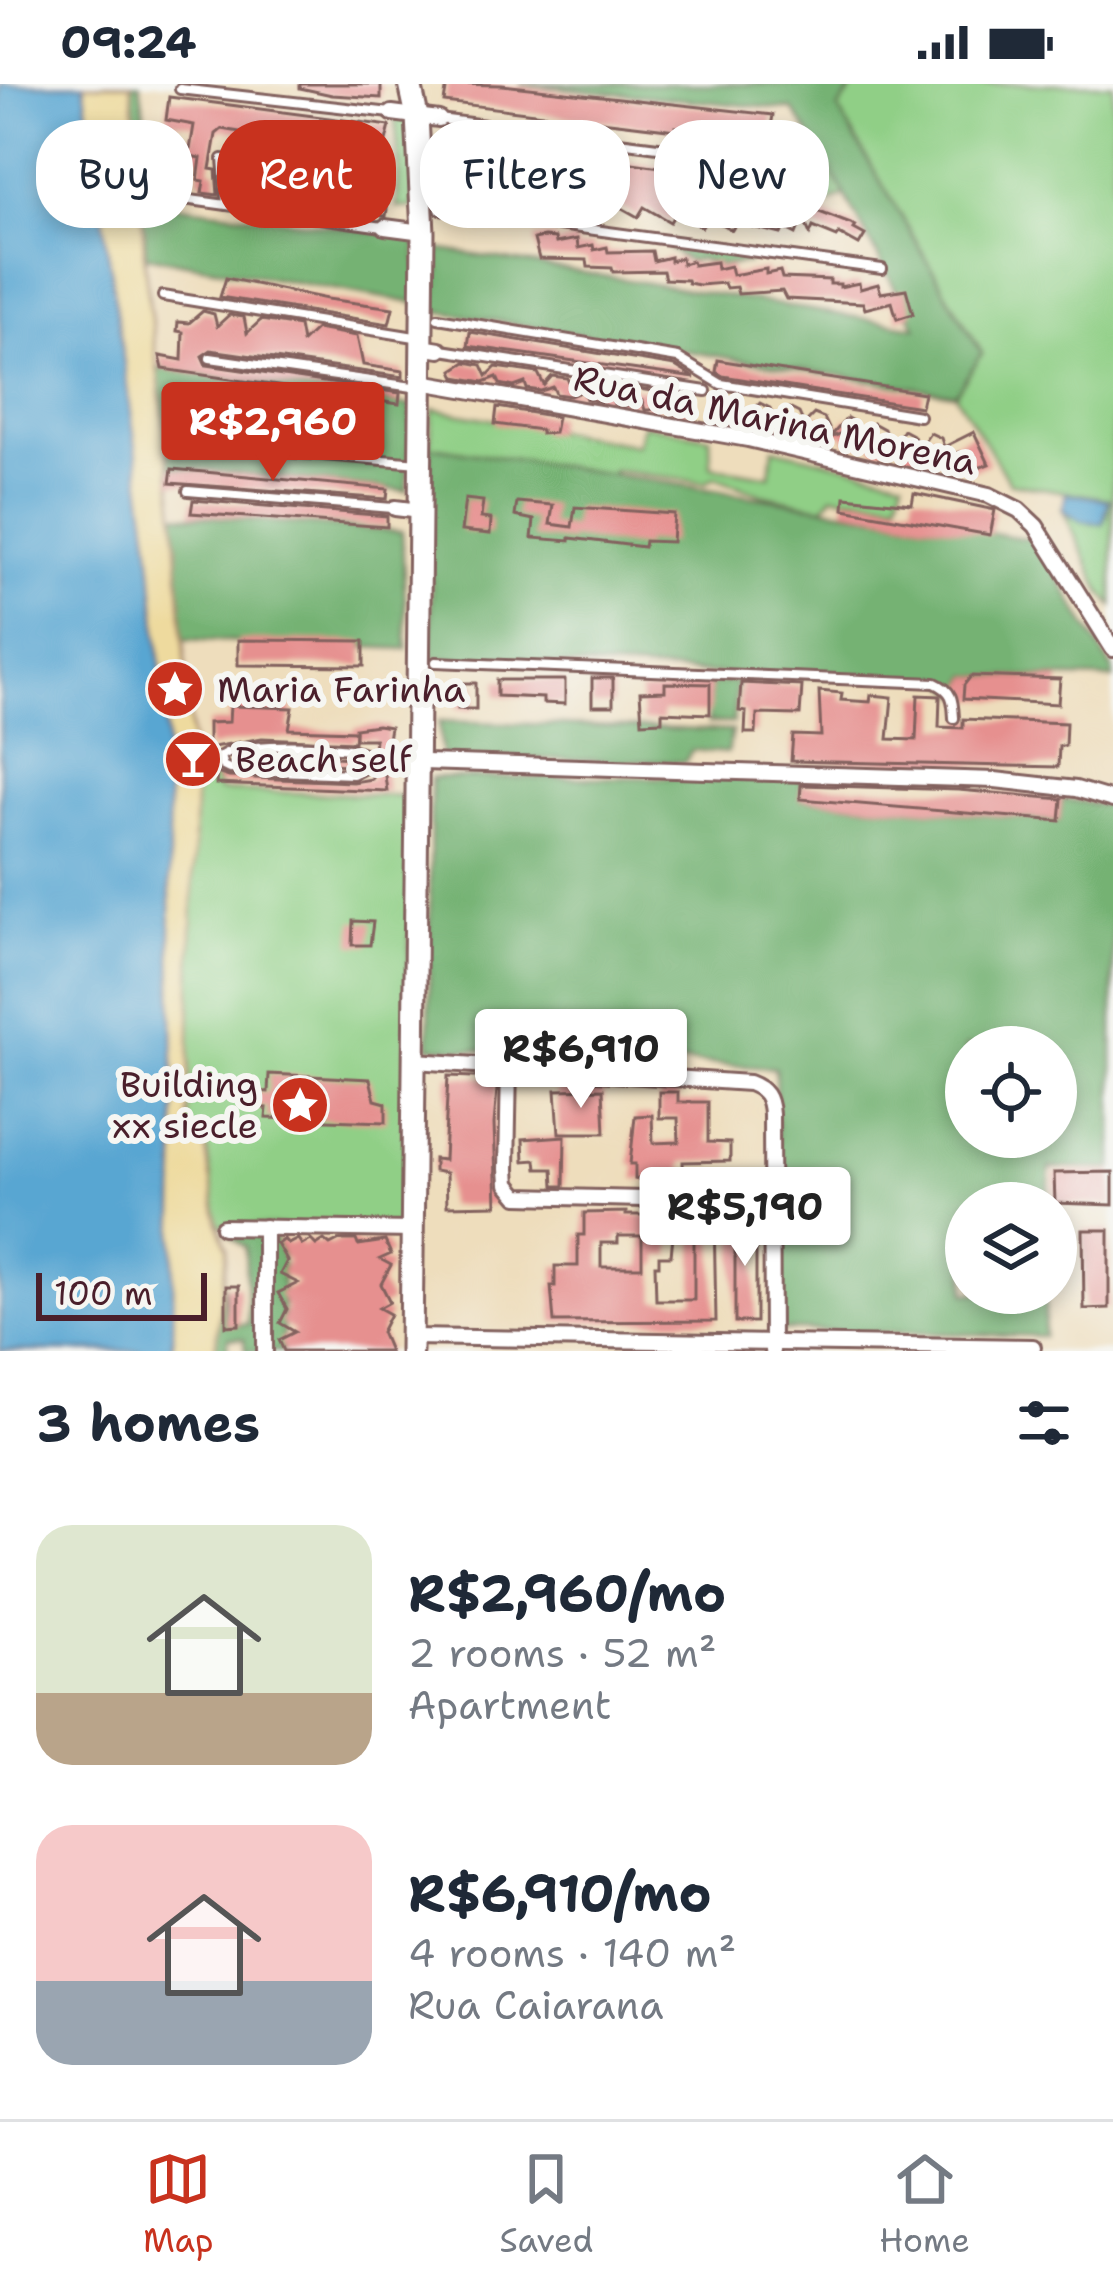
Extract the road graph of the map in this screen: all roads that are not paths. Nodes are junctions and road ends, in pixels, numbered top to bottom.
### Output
1 (410, 84) edge
2 (180, 89) dead end
3 (392, 113) joint
4 (428, 118) junction
5 (654, 147) edge
6 (393, 228) edge
7 (424, 228) edge
8 (579, 228) edge
9 (423, 232) junction
10 (882, 269) dead end
11 (163, 296) dead end
12 (429, 334) junction
13 (210, 358) dead end
14 (422, 386) junction
15 (706, 392) dead end
16 (919, 416) dead end
17 (214, 446) dead end
18 (421, 463) junction
19 (188, 491) dead end
20 (395, 508) joint
21 (420, 511) junction
22 (1113, 649) edge
23 (428, 661) junction
24 (954, 718) dead end
25 (386, 760) junction
26 (418, 762) junction
27 (1113, 800) edge
28 (416, 1061) junction
29 (509, 1067) junction
30 (770, 1202) junction
31 (223, 1227) dead end
32 (265, 1228) junction
33 (413, 1230) junction
34 (411, 1344) edge
35 (771, 1346) edge
36 (1033, 1347) dead end
37 (265, 1351) edge

1 - 4 main road
2 - 3 lane
3 - 4 street
4 - 5 lane
6 - 9 street
7 - 9 main road
8 - 10 lane
9 - 12 main road
11 - 12 lane
12 - 14 main road
12 - 15 lane
12 - 16 lane
13 - 14 lane
14 - 18 main road
14 - 22 street, Rua da Marina Morena
17 - 18 lane
18 - 21 main road
19 - 20 lane
20 - 21 street
21 - 23 main road
23 - 24 lane
23 - 26 main road
25 - 25 lane
25 - 26 street
26 - 27 street
26 - 28 main road
28 - 29 street
28 - 33 main road
29 - 30 street
29 - 30 street
30 - 35 street
31 - 32 street
32 - 33 street
32 - 37 street
33 - 34 main road
34 - 35 street
35 - 36 street

